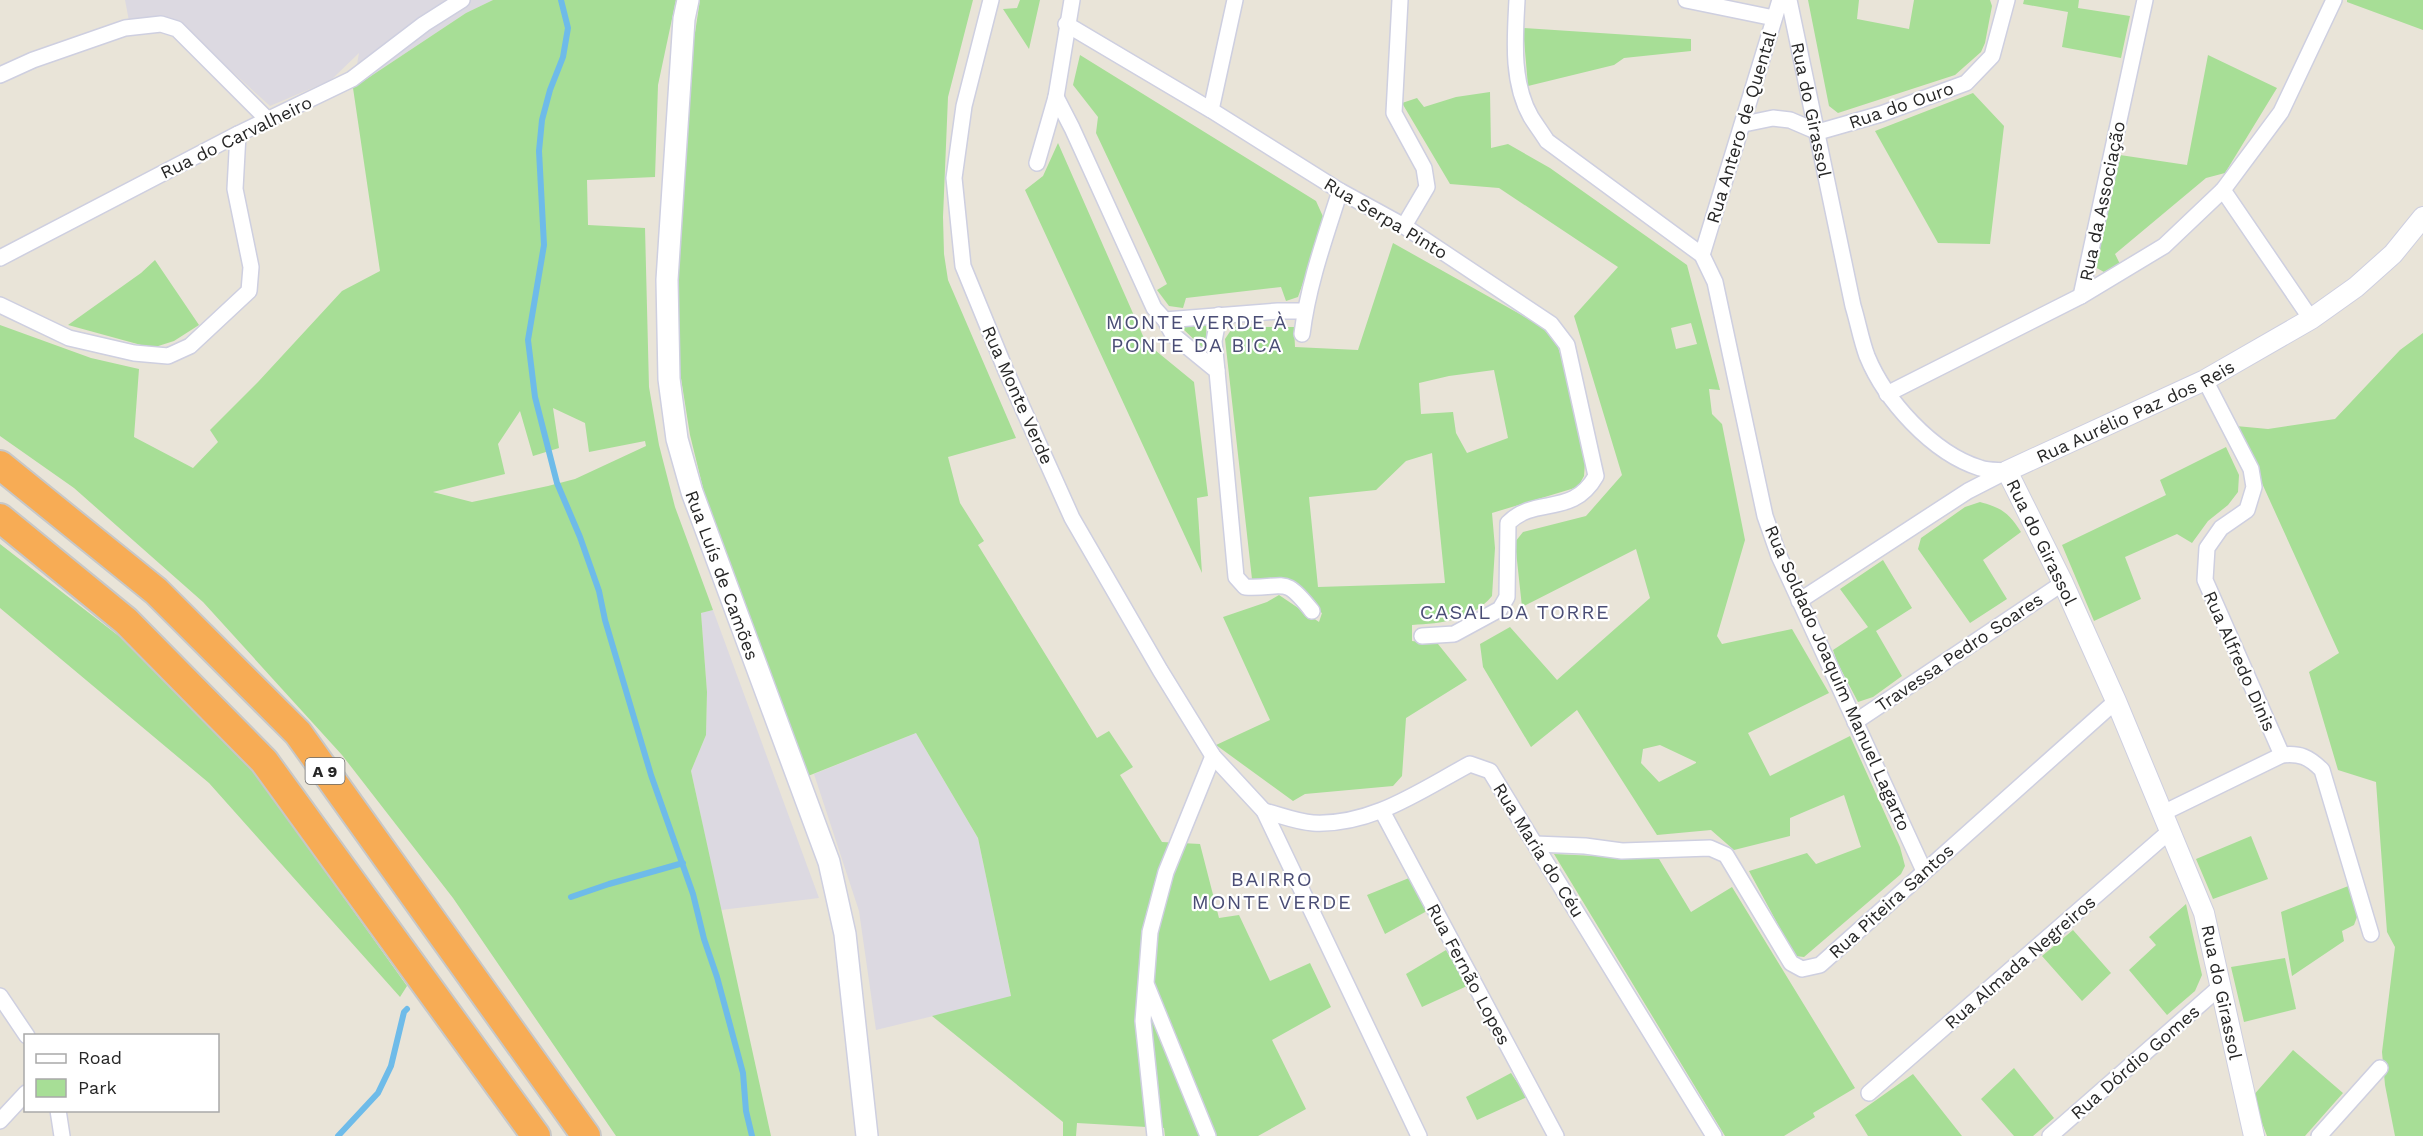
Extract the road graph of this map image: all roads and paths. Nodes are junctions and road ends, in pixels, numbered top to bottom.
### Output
1 (462, 0) edge
2 (688, 0) edge
3 (991, 0) edge
4 (1072, 0) edge
5 (1235, 0) edge
6 (1400, 0) edge
7 (1517, 0) edge
8 (1686, 0) edge
9 (1780, 0) edge
10 (1789, 0) edge
11 (2007, 0) edge
12 (2145, 0) edge
13 (2334, 0) edge
14 (1774, 18) junction
15 (1066, 24) junction
16 (0, 75) edge
17 (1056, 97) junction
18 (1210, 110) junction
19 (268, 120) junction
20 (1744, 123) junction
21 (1818, 132) junction
22 (238, 134) junction
23 (1037, 163) dead end
24 (2223, 190) junction
25 (1340, 191) junction
26 (2423, 217) edge
27 (1404, 226) junction
28 (1702, 255) junction
29 (0, 258) edge
30 (2081, 296) junction
31 (0, 305) edge
32 (1305, 311) junction
33 (1219, 315) junction
34 (2311, 319) junction
35 (1165, 320) junction
36 (1302, 334) dead end
37 (1217, 371) junction
38 (2205, 380) junction
39 (1887, 394) junction
40 (0, 465) edge
41 (2007, 471) junction
42 (0, 518) edge
43 (2063, 583) junction
44 (1799, 601) junction
45 (1312, 611) dead end
46 (1422, 636) dead end
47 (2116, 701) junction
48 (1855, 722) junction
49 (2282, 755) junction
50 (1213, 756) junction
51 (1264, 811) junction
52 (1382, 812) junction
53 (2167, 822) junction
54 (1535, 844) junction
55 (1924, 871) junction
56 (2371, 934) dead end
57 (1145, 982) junction
58 (2220, 987) junction
59 (0, 996) edge
60 (26, 1034) edge
61 (2380, 1068) dead end
62 (1869, 1093) dead end
63 (24, 1095) edge
64 (58, 1112) edge
65 (0, 1121) edge
66 (62, 1136) edge
67 (536, 1136) edge
68 (586, 1136) edge
69 (867, 1136) edge
70 (1155, 1136) edge
71 (1208, 1136) edge
72 (1419, 1136) edge
73 (1556, 1136) edge
74 (1714, 1136) edge
75 (2050, 1136) edge
76 (2254, 1136) edge
77 (2319, 1136) edge

1 - 19 street, Rua do Carvalheiro
2 - 69 main road, Rua Luís de Camões
3 - 50 street, Rua Monte Verde
4 - 15 street
5 - 18 street
6 - 27 street
7 - 28 street, Rua Soldado Joaquim Manuel Lagarto
8 - 14 street
9 - 14 street, Rua Antero de Quental
10 - 21 street, Rua do Girassol
11 - 21 street, Rua do Ouro
12 - 30 street, Rua da Associação
13 - 24 street
14 - 20 street, Rua Antero de Quental
15 - 17 street
15 - 18 street, Rua Serpa Pinto
16 - 19 street
17 - 23 street
17 - 35 street
18 - 25 street, Rua Serpa Pinto
19 - 22 street, Rua do Carvalheiro
20 - 21 street
20 - 28 street, Rua Antero de Quental
21 - 39 street, Rua do Girassol
22 - 29 street, Rua do Carvalheiro
22 - 31 street
24 - 30 street
24 - 34 street
25 - 27 street, Rua Serpa Pinto
25 - 32 street
26 - 34 street, Rua Aurélio Paz dos Reis
27 - 46 street, Rua Serpa Pinto
28 - 44 street, Rua Soldado Joaquim Manuel Lagarto
30 - 39 street, Rua da Associação
32 - 33 street
32 - 36 street
33 - 35 street
33 - 37 street
34 - 38 street, Rua Aurélio Paz dos Reis
35 - 37 street
37 - 45 street
38 - 41 street, Rua Aurélio Paz dos Reis
38 - 49 street, Rua Alfredo Dinis
39 - 41 street, Rua do Girassol
40 - 68 highway, A 9
41 - 43 street, Rua do Girassol
41 - 44 street, Rua Aurélio Paz dos Reis
42 - 67 highway, A 9
43 - 47 street, Rua do Girassol
43 - 48 street, Travessa Pedro Soares
44 - 48 street, Rua Soldado Joaquim Manuel Lagarto
47 - 53 street, Rua do Girassol
47 - 55 street, Rua Piteira Santos
48 - 55 street, Rua Soldado Joaquim Manuel Lagarto
49 - 53 street, Rua Almada Negreiros
49 - 56 street
50 - 51 street, Rua Monte Verde
50 - 57 street
51 - 52 street, Rua Maria do Céu
51 - 72 street, Rua Monte Verde
52 - 54 street, Rua Maria do Céu
52 - 73 street, Rua Fernão Lopes
53 - 58 street, Rua do Girassol
53 - 62 street, Rua Almada Negreiros
54 - 55 street, Rua Piteira Santos
54 - 74 street, Rua Maria do Céu
57 - 70 street
57 - 71 street
58 - 75 street, Rua Dórdio Gomes
58 - 76 street, Rua do Girassol
59 - 60 street
61 - 77 street
63 - 65 street
64 - 66 street

